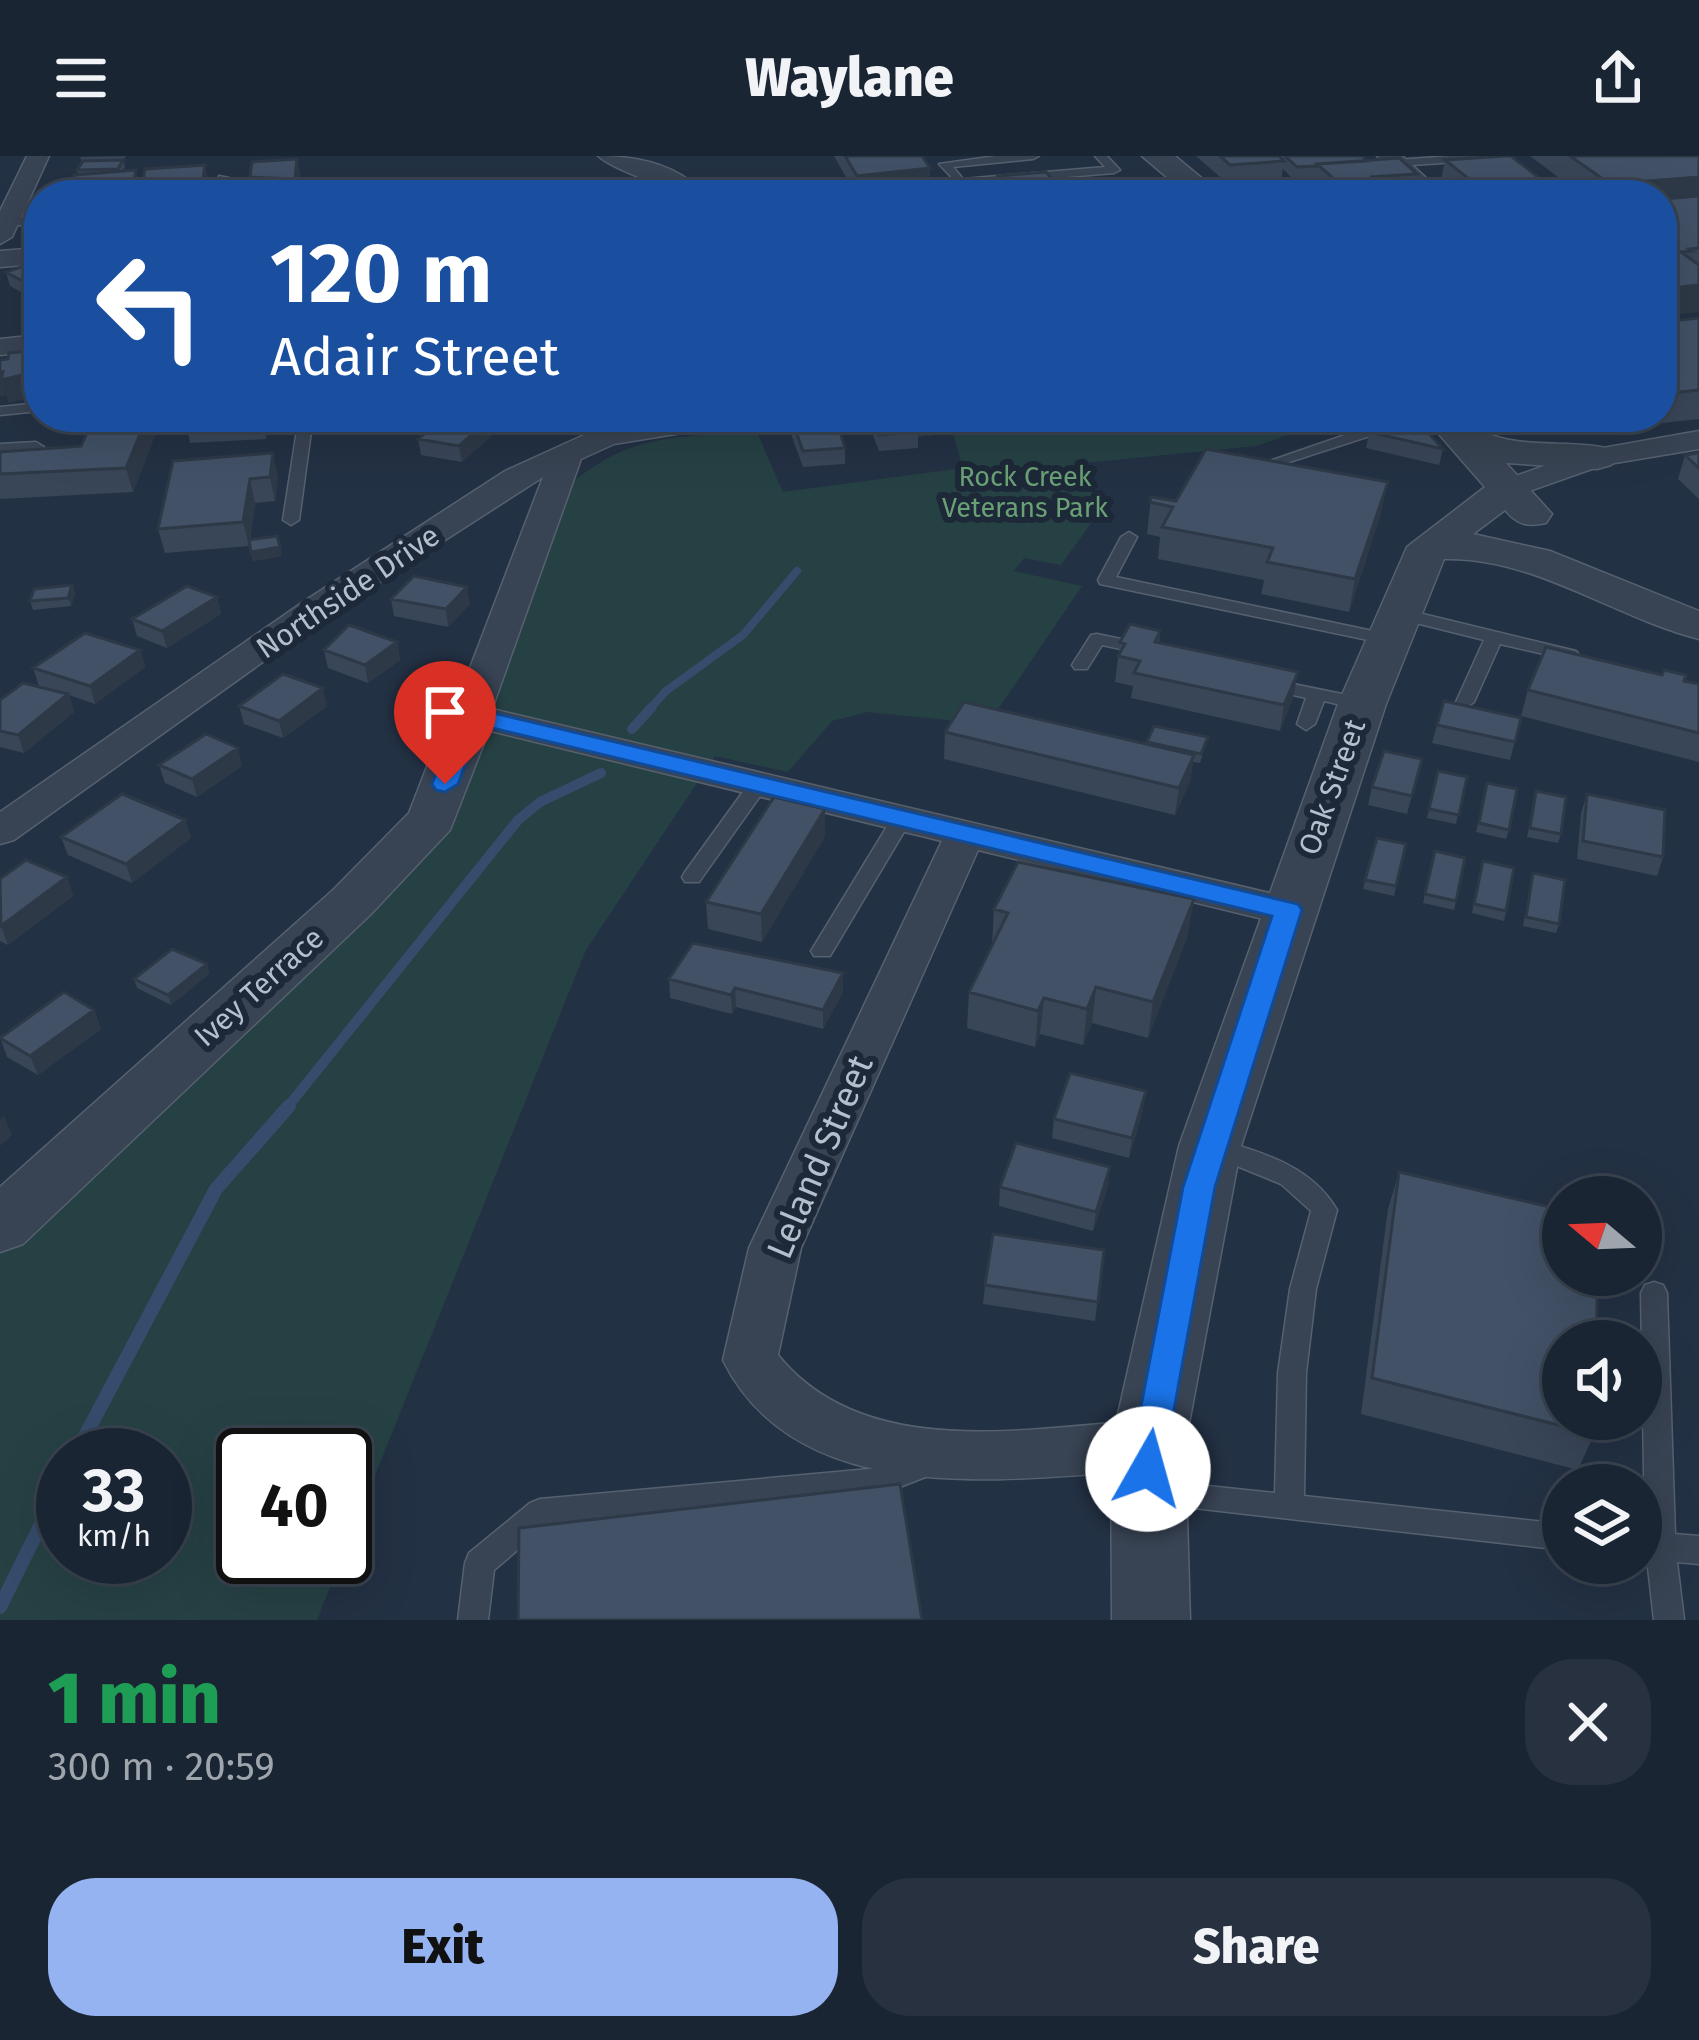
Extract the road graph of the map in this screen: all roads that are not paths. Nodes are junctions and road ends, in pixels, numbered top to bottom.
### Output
1 (609, 156) edge
2 (1033, 156) edge
3 (1100, 156) edge
4 (1157, 156) edge
5 (1502, 156) edge
6 (956, 159) edge
7 (1393, 160) edge
8 (675, 180) edge
9 (958, 180) edge
10 (996, 180) edge
11 (1188, 180) edge
12 (1416, 180) edge
13 (24, 186) edge
14 (4, 230) edge
15 (304, 432) edge
16 (631, 432) edge
17 (1367, 432) edge
18 (1456, 432) edge
19 (1469, 432) edge
20 (1699, 440) edge
21 (36, 447) edge
22 (0, 448) edge
23 (568, 454) junction
24 (1598, 457) junction
25 (1269, 464) edge
26 (1508, 490) junction
27 (292, 520) dead end
28 (1129, 537) dead end
29 (1428, 547) junction
30 (1619, 599) junction
31 (1392, 626) junction
32 (1699, 626) edge
33 (1494, 637) junction
34 (1170, 654) edge
35 (1586, 658) edge
36 (1081, 665) dead end
37 (1255, 681) edge
38 (1466, 702) edge
39 (1328, 707) junction
40 (472, 716) junction
41 (760, 782) junction
42 (904, 815) junction
43 (967, 830) junction
44 (0, 831) edge
45 (692, 877) dead end
46 (1288, 910) junction
47 (822, 951) dead end
48 (1210, 1146) junction
49 (0, 1226) edge
50 (1654, 1296) edge
51 (940, 1458) junction
52 (1651, 1464) edge
53 (1148, 1469) junction
54 (1289, 1508) junction
55 (1542, 1535) edge
56 (1662, 1547) edge
57 (1699, 1550) edge
58 (1660, 1584) edge
59 (473, 1620) edge
60 (1151, 1620) edge
61 (1669, 1620) edge

1 - 8 street
2 - 6 lane
3 - 10 lane
4 - 11 street
5 - 7 lane
6 - 9 lane
7 - 12 street
13 - 14 street
15 - 27 lane
16 - 23 street, Northside Drive
17 - 25 lane
18 - 26 street
19 - 24 street
20 - 24 street
21 - 22 lane
23 - 40 street, Ivey Terrace
23 - 44 street, Northside Drive
24 - 26 street
26 - 29 street
26 - 30 street
28 - 31 lane
29 - 30 street
29 - 31 street, Oak Street
30 - 32 street
31 - 33 lane
31 - 39 street, Oak Street
33 - 35 lane
33 - 38 lane
34 - 36 lane
37 - 39 lane
39 - 46 street, Oak Street
40 - 41 street
40 - 49 street, Ivey Terrace
41 - 42 street
41 - 45 lane
42 - 43 street
42 - 47 lane
43 - 46 street
43 - 51 street, Leland Street
46 - 48 street, Oak Street
48 - 53 street, Oak Street
48 - 54 lane
50 - 52 lane
51 - 53 street, Leland Street
51 - 59 lane
53 - 54 lane
53 - 60 street, Oak Street
54 - 55 lane
56 - 57 lane
58 - 61 lane

